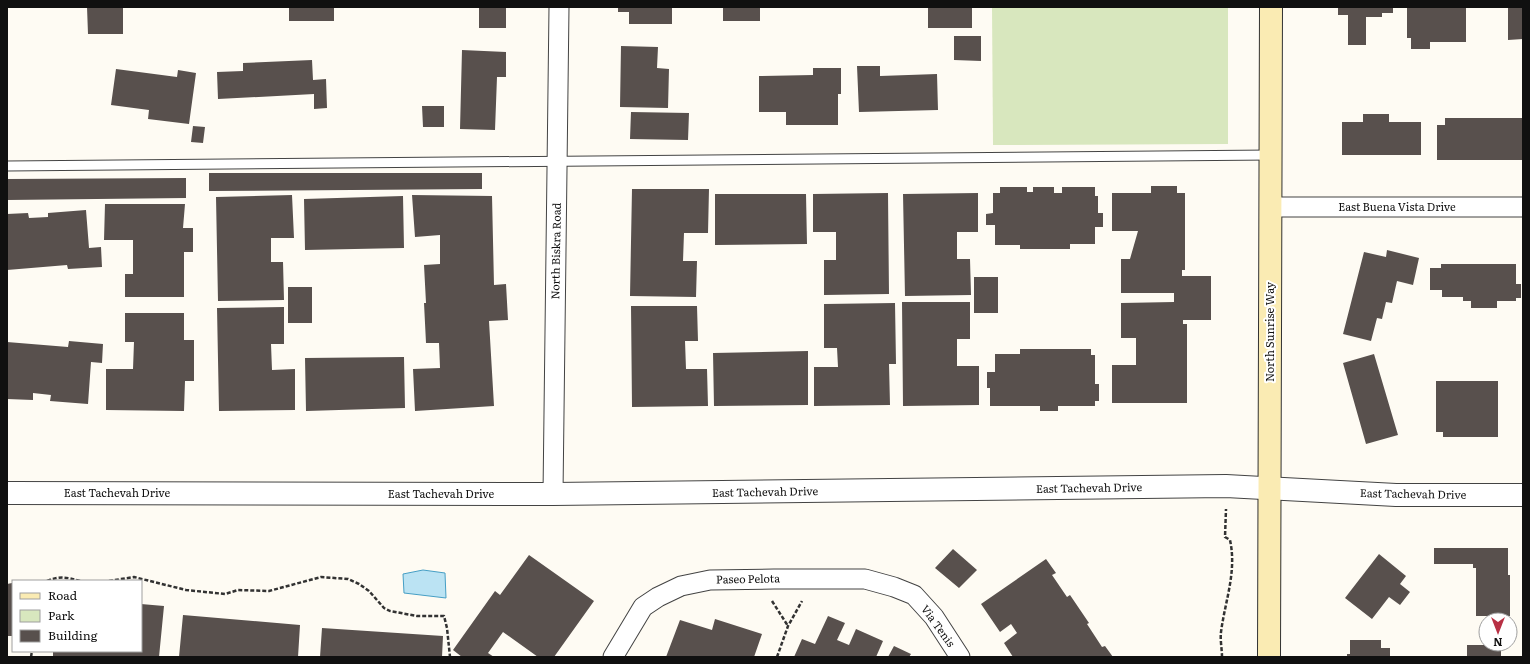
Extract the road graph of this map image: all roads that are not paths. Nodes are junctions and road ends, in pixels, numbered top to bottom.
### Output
1 (559, 7) edge
2 (1272, 7) edge
3 (1271, 155) junction
4 (557, 160) junction
5 (7, 166) edge
6 (1271, 207) junction
7 (1523, 207) edge
8 (1270, 488) junction
9 (7, 493) edge
10 (553, 494) junction
11 (1523, 495) edge
12 (914, 595) joint
13 (613, 657) edge
14 (960, 657) edge
15 (1269, 657) edge

1 - 4 street, North Biskra Road
2 - 3 main road, North Sunrise Way
3 - 4 lane
3 - 6 main road, North Sunrise Way
4 - 5 lane
4 - 10 street, North Biskra Road
6 - 7 street, East Buena Vista Drive
6 - 8 main road, North Sunrise Way
8 - 10 street, East Tachevah Drive
8 - 11 street, East Tachevah Drive
8 - 15 main road, North Sunrise Way
9 - 10 street, East Tachevah Drive
12 - 13 street, Paseo Pelota
12 - 14 street, Via Tenis

